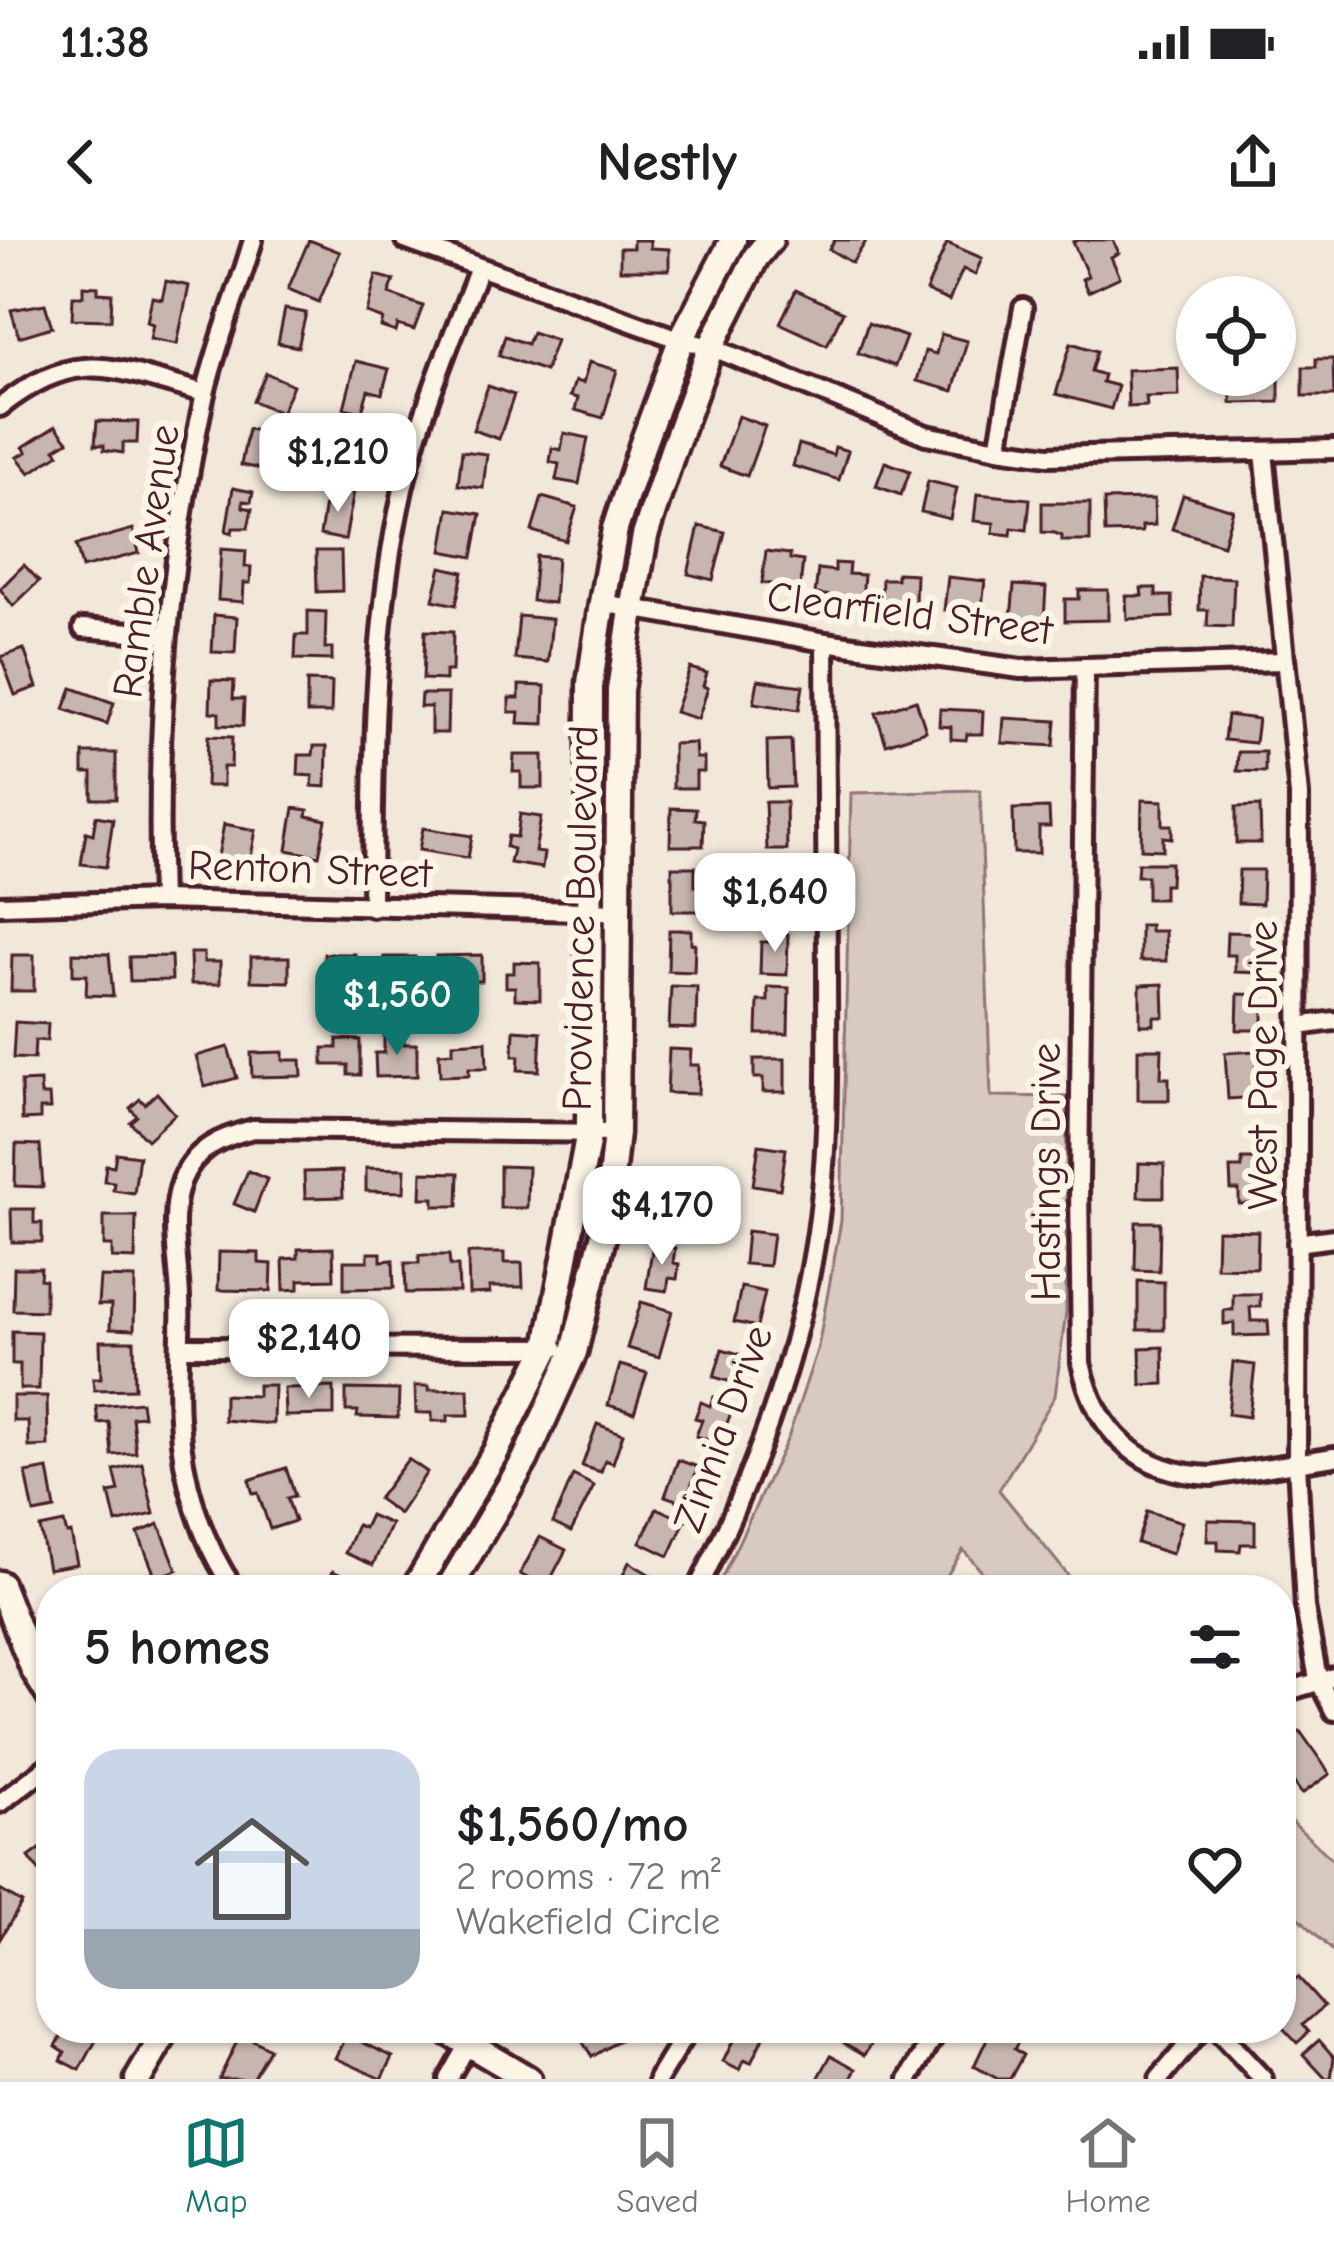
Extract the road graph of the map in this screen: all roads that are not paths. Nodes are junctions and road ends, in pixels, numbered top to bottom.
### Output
1 (254, 240) edge
2 (405, 240) edge
3 (734, 240) edge
4 (770, 240) edge
5 (478, 268) junction
6 (1023, 308) dead end
7 (681, 340) junction
8 (711, 347) junction
9 (205, 393) junction
10 (0, 407) edge
11 (998, 449) junction
12 (1334, 449) edge
13 (1264, 452) junction
14 (602, 603) junction
15 (632, 610) junction
16 (83, 628) dead end
17 (166, 635) junction
18 (825, 642) junction
19 (1283, 661) junction
20 (1085, 667) junction
21 (161, 900) junction
22 (0, 905) edge
23 (372, 907) junction
24 (592, 911) junction
25 (618, 911) junction
26 (1334, 1021) edge
27 (1299, 1026) junction
28 (589, 1132) junction
29 (616, 1133) junction
30 (1334, 1238) edge
31 (1297, 1243) junction
32 (182, 1347) junction
33 (548, 1347) junction
34 (574, 1352) junction
35 (1334, 1457) edge
36 (1297, 1462) junction
37 (227, 1575) edge
38 (423, 1575) edge
39 (457, 1575) edge
40 (705, 1575) edge
41 (0, 1584) edge
42 (36, 1673) edge
43 (1326, 1678) edge
44 (1296, 1688) edge
45 (1334, 1711) edge
46 (36, 1775) edge
47 (0, 1803) edge
48 (159, 2043) edge
49 (680, 2043) edge
50 (930, 2043) edge
51 (1189, 2043) edge
52 (1229, 2043) edge
53 (468, 2044) joint
54 (138, 2079) edge
55 (448, 2079) edge
56 (528, 2079) edge
57 (658, 2079) edge
58 (909, 2079) edge
59 (1159, 2079) edge
60 (1263, 2079) edge

1 - 9 street, Ramble Avenue
2 - 5 street
3 - 7 main road, Providence Boulevard
4 - 8 main road, Providence Boulevard
5 - 7 street
5 - 23 street
6 - 11 street
7 - 8 street
7 - 14 main road, Providence Boulevard
8 - 11 street
8 - 15 main road, Providence Boulevard
9 - 10 street
9 - 17 street, Ramble Avenue
11 - 13 street
12 - 13 street
13 - 19 street, West Page Drive
14 - 15 street, Clearfield Street
14 - 24 main road, Providence Boulevard
15 - 18 street, Clearfield Street
15 - 25 main road, Providence Boulevard
16 - 17 street
17 - 21 street, Ramble Avenue
18 - 20 street, Clearfield Street
18 - 40 street, Zinnia Drive
19 - 20 street, Clearfield Street
19 - 27 street, West Page Drive
20 - 36 street, Hastings Drive
21 - 22 street, Renton Street
21 - 23 street, Renton Street
23 - 24 street, Renton Street
24 - 25 street, Renton Street
24 - 28 main road, Providence Boulevard
25 - 29 main road, Providence Boulevard
26 - 27 street
27 - 31 street, West Page Drive
28 - 29 street
28 - 32 street
28 - 33 main road, Providence Boulevard
29 - 34 main road, Providence Boulevard
30 - 31 street
31 - 36 street, West Page Drive
32 - 33 street
32 - 37 street
33 - 34 street
33 - 38 main road, Providence Boulevard
34 - 39 main road, Providence Boulevard
35 - 36 street, Hastings Drive
36 - 43 street, West Page Drive
41 - 42 main road
43 - 44 street
43 - 45 street, West Page Drive
46 - 47 street
48 - 54 main road
49 - 57 street
50 - 58 street
51 - 59 street
52 - 60 street
53 - 55 street
53 - 56 main road

